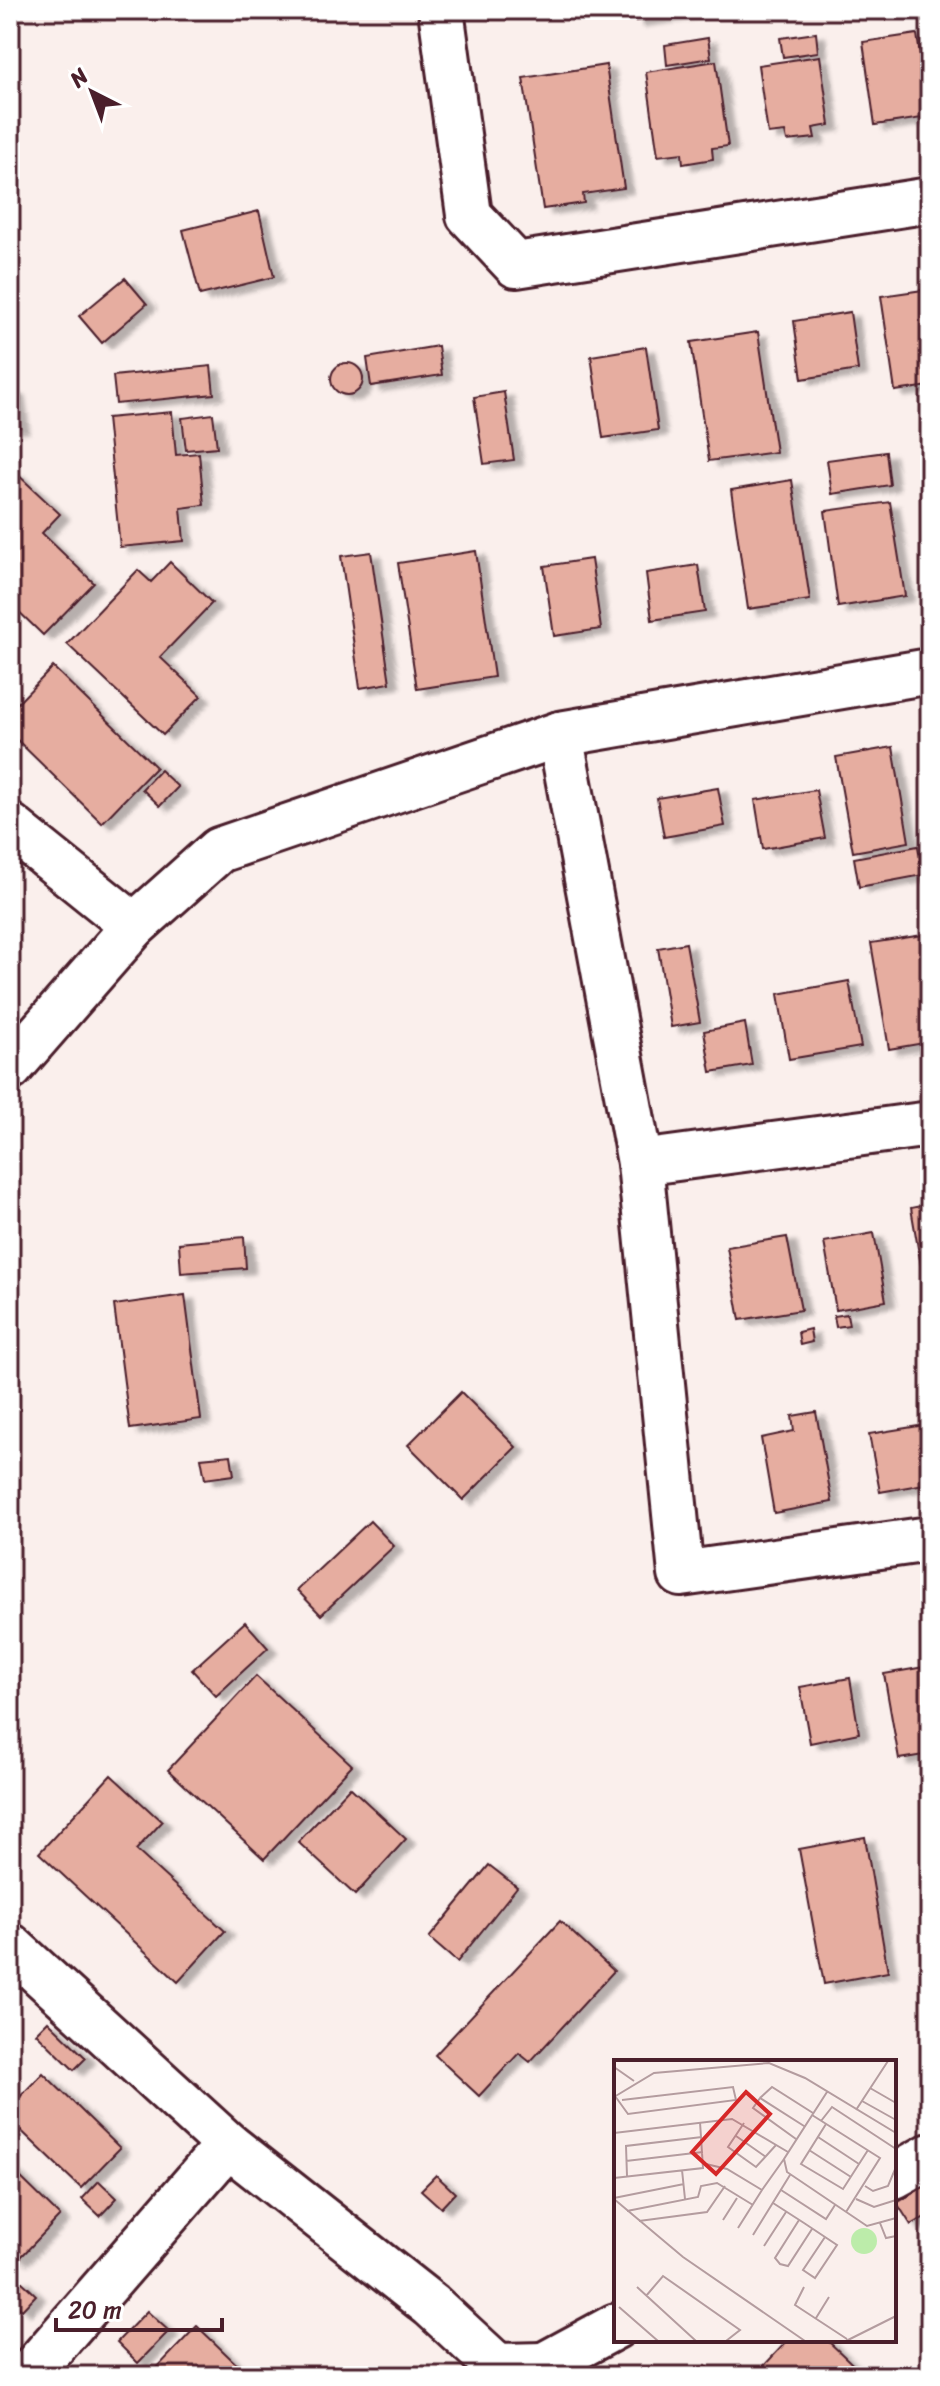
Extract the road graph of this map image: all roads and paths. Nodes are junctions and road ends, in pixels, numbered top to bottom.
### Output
1 (441, 10) edge
2 (930, 200) edge
3 (930, 671) edge
4 (560, 734) junction
5 (10, 826) edge
6 (134, 926) junction
7 (10, 1068) edge
8 (930, 1124) edge
9 (640, 1163) junction
10 (930, 1539) edge
11 (10, 1946) edge
12 (228, 2145) junction
13 (930, 2156) edge
14 (896, 2175) edge
15 (614, 2327) edge
16 (544, 2370) edge
17 (27, 2376) edge

1 - 2 street
3 - 4 street
4 - 6 street
4 - 9 street
5 - 6 street
6 - 7 street
8 - 9 street
9 - 10 street
11 - 12 street
12 - 16 street
12 - 17 street
13 - 14 street
15 - 16 street

